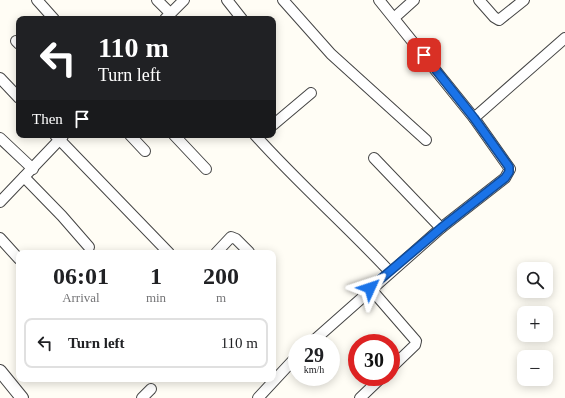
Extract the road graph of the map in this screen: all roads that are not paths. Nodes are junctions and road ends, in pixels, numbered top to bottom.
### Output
1 (37, 0) edge
2 (157, 0) edge
3 (184, 0) edge
4 (227, 0) edge
5 (283, 0) edge
6 (379, 0) edge
7 (414, 0) edge
8 (479, 0) edge
9 (524, 0) edge
10 (51, 16) edge
11 (168, 16) edge
12 (240, 16) edge
13 (394, 18) junction
14 (565, 38) edge
15 (0, 78) edge
16 (311, 93) dead end
17 (16, 95) edge
18 (474, 118) junction
19 (276, 122) edge
20 (0, 138) edge
21 (59, 138) edge
22 (61, 138) edge
23 (133, 138) edge
24 (177, 138) edge
25 (260, 138) edge
26 (426, 140) dead end
27 (145, 151) dead end
28 (374, 158) dead end
29 (33, 169) junction
30 (206, 169) dead end
31 (24, 178) junction
32 (0, 202) edge
33 (441, 228) junction
34 (0, 238) edge
35 (89, 247) dead end
36 (166, 250) edge
37 (219, 250) edge
38 (247, 250) edge
39 (16, 255) edge
40 (390, 271) junction
41 (370, 288) junction
42 (321, 334) edge
43 (400, 359) edge
44 (288, 366) edge
45 (0, 371) edge
46 (276, 379) edge
47 (273, 382) edge
48 (373, 386) edge
49 (151, 389) dead end
50 (22, 398) edge
51 (142, 398) edge
52 (258, 398) edge
53 (360, 398) edge

1 - 10 street
2 - 11 street
3 - 11 street
4 - 12 street
5 - 26 street
6 - 13 street
7 - 13 street
8 - 9 street
13 - 18 street
14 - 18 street
15 - 17 street
16 - 19 street
18 - 33 street
20 - 29 street
21 - 29 street
22 - 36 street
23 - 27 street
24 - 30 street
25 - 40 street
28 - 33 street
29 - 31 street
31 - 32 street
31 - 35 street
33 - 40 street
34 - 39 street
37 - 38 street
40 - 41 street
41 - 42 street
41 - 43 street
44 - 46 street
45 - 50 street
47 - 52 street
48 - 53 street
49 - 51 street

